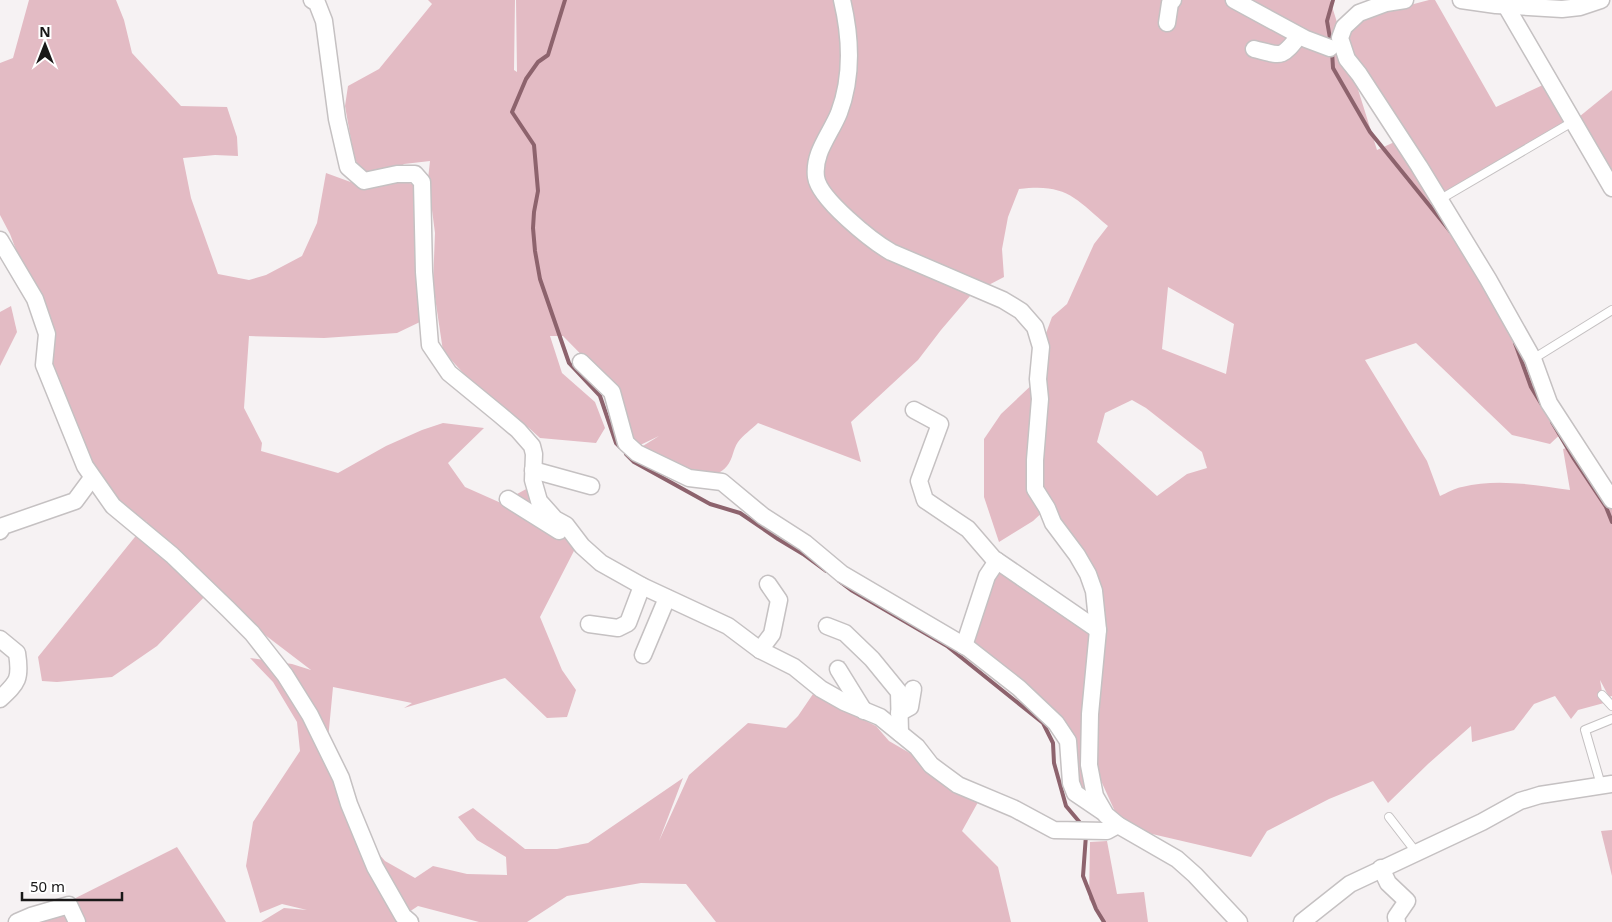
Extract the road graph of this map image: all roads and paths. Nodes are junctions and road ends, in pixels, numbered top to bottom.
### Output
1 (312, 0) edge
2 (842, 0) edge
3 (1173, 0) edge
4 (1234, 0) edge
5 (1246, 0) edge
6 (1405, 0) edge
7 (1461, 0) edge
8 (1601, 0) edge
9 (1506, 6) junction
10 (1269, 19) junction
11 (1167, 23) dead end
12 (1300, 36) junction
13 (1330, 48) dead end
14 (1254, 49) dead end
15 (1574, 121) junction
16 (1612, 188) edge
17 (1439, 200) junction
18 (0, 240) edge
19 (1612, 310) edge
20 (1533, 359) junction
21 (581, 362) dead end
22 (914, 410) dead end
23 (533, 470) junction
24 (92, 478) junction
25 (591, 486) dead end
26 (508, 500) dead end
27 (1612, 500) edge
28 (0, 531) edge
29 (582, 546) junction
30 (997, 561) junction
31 (768, 584) dead end
32 (642, 586) junction
33 (667, 598) junction
34 (590, 624) dead end
35 (827, 626) dead end
36 (1098, 630) junction
37 (0, 639) edge
38 (964, 646) junction
39 (760, 650) junction
40 (643, 655) dead end
41 (838, 669) dead end
42 (913, 689) dead end
43 (1602, 695) dead end
44 (0, 699) edge
45 (1612, 706) edge
46 (864, 711) junction
47 (899, 714) junction
48 (1612, 719) edge
49 (900, 733) junction
50 (1607, 785) edge
51 (1389, 817) dead end
52 (1112, 820) junction
53 (1416, 852) junction
54 (1381, 868) junction
55 (17, 922) edge
56 (77, 922) edge
57 (410, 922) edge
58 (1239, 922) edge
59 (1302, 922) edge
60 (1397, 922) edge

1 - 23 street
2 - 36 street
3 - 11 street
4 - 10 street
5 - 10 street
6 - 17 street
7 - 9 street
8 - 9 street
9 - 15 street
10 - 12 street
12 - 13 street
12 - 14 street
15 - 16 street
15 - 17 lane
17 - 20 street
18 - 24 street
19 - 20 lane
20 - 27 street
21 - 38 street
22 - 30 street
23 - 25 street
23 - 29 street
24 - 28 street
24 - 57 street
26 - 29 street
29 - 32 street
30 - 36 street
30 - 38 street
31 - 39 street
32 - 33 street
32 - 34 street
33 - 39 street
33 - 40 street
35 - 47 street
36 - 52 street
37 - 44 street
38 - 52 street
39 - 46 street
41 - 46 street
42 - 47 street
43 - 45 lane
46 - 49 street
47 - 49 street
48 - 50 lane
49 - 52 street
50 - 53 street
51 - 53 lane
52 - 58 street
53 - 54 street
54 - 59 street
54 - 60 street
55 - 56 street

